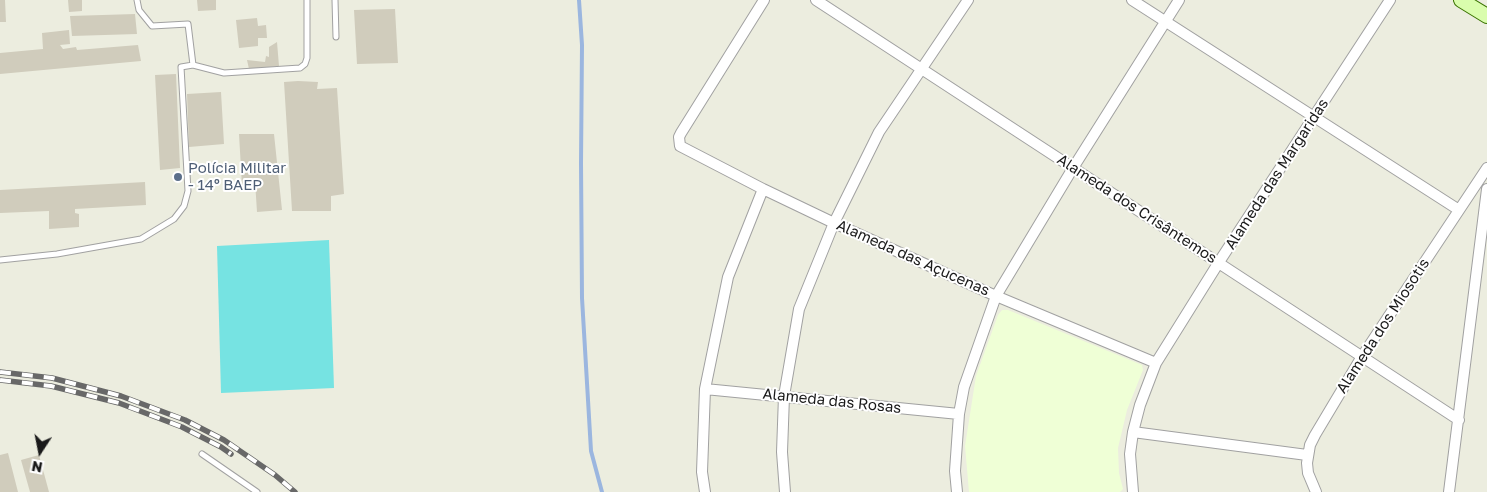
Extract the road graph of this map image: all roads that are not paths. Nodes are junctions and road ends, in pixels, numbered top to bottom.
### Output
1 (137, 0) edge
2 (307, 0) edge
3 (335, 0) edge
4 (764, 0) edge
5 (816, 0) edge
6 (968, 0) edge
7 (1132, 0) edge
8 (1179, 0) edge
9 (1390, 0) edge
10 (1461, 0) edge
11 (1487, 16) edge
12 (1165, 21) junction
13 (336, 38) dead end
14 (193, 65) junction
15 (922, 69) junction
16 (1313, 117) junction
17 (1073, 168) junction
18 (1487, 168) edge
19 (763, 189) junction
20 (1472, 190) junction
21 (1486, 193) edge
22 (1459, 210) junction
23 (834, 223) junction
24 (0, 260) edge
25 (1219, 262) junction
26 (996, 296) junction
27 (1361, 358) junction
28 (1156, 363) junction
29 (705, 388) junction
30 (784, 396) junction
31 (959, 414) junction
32 (1459, 420) junction
33 (1133, 432) junction
34 (202, 454) dead end
35 (1307, 455) junction
36 (257, 492) edge
37 (705, 492) edge
38 (785, 492) edge
39 (957, 492) edge
40 (1133, 492) edge
41 (1316, 492) edge
42 (1449, 492) edge

1 - 14 lane
2 - 14 lane
3 - 13 lane
4 - 19 street, Alameda das Açucenas
5 - 15 street, Alameda dos Crisântemos
6 - 15 street
7 - 12 street
8 - 12 street
9 - 16 street, Alameda das Margaridas
10 - 11 main road
12 - 16 street
12 - 17 street
14 - 24 lane
15 - 17 street, Alameda dos Crisântemos
15 - 23 street
16 - 22 street
16 - 25 street, Alameda das Margaridas
17 - 25 street, Alameda dos Crisântemos
17 - 26 street
18 - 20 street, Alameda dos Miosotis
19 - 23 street, Alameda das Açucenas
19 - 29 street
20 - 21 street
20 - 22 street, Alameda dos Miosotis
21 - 32 street
22 - 27 street, Alameda dos Miosotis
23 - 26 street, Alameda das Açucenas
23 - 30 street
25 - 27 street, Alameda dos Crisântemos
25 - 28 street, Alameda das Margaridas
26 - 28 street, Alameda das Açucenas
26 - 31 street
27 - 32 street, Alameda dos Crisântemos
27 - 35 street, Alameda dos Miosotis
28 - 33 street, Alameda das Margaridas
29 - 30 street, Alameda das Rosas
29 - 37 street
30 - 31 street, Alameda das Rosas
30 - 38 street
31 - 39 street
32 - 42 street
33 - 35 street
33 - 40 street, Alameda das Margaridas
34 - 36 lane
35 - 41 street, Alameda dos Miosotis

